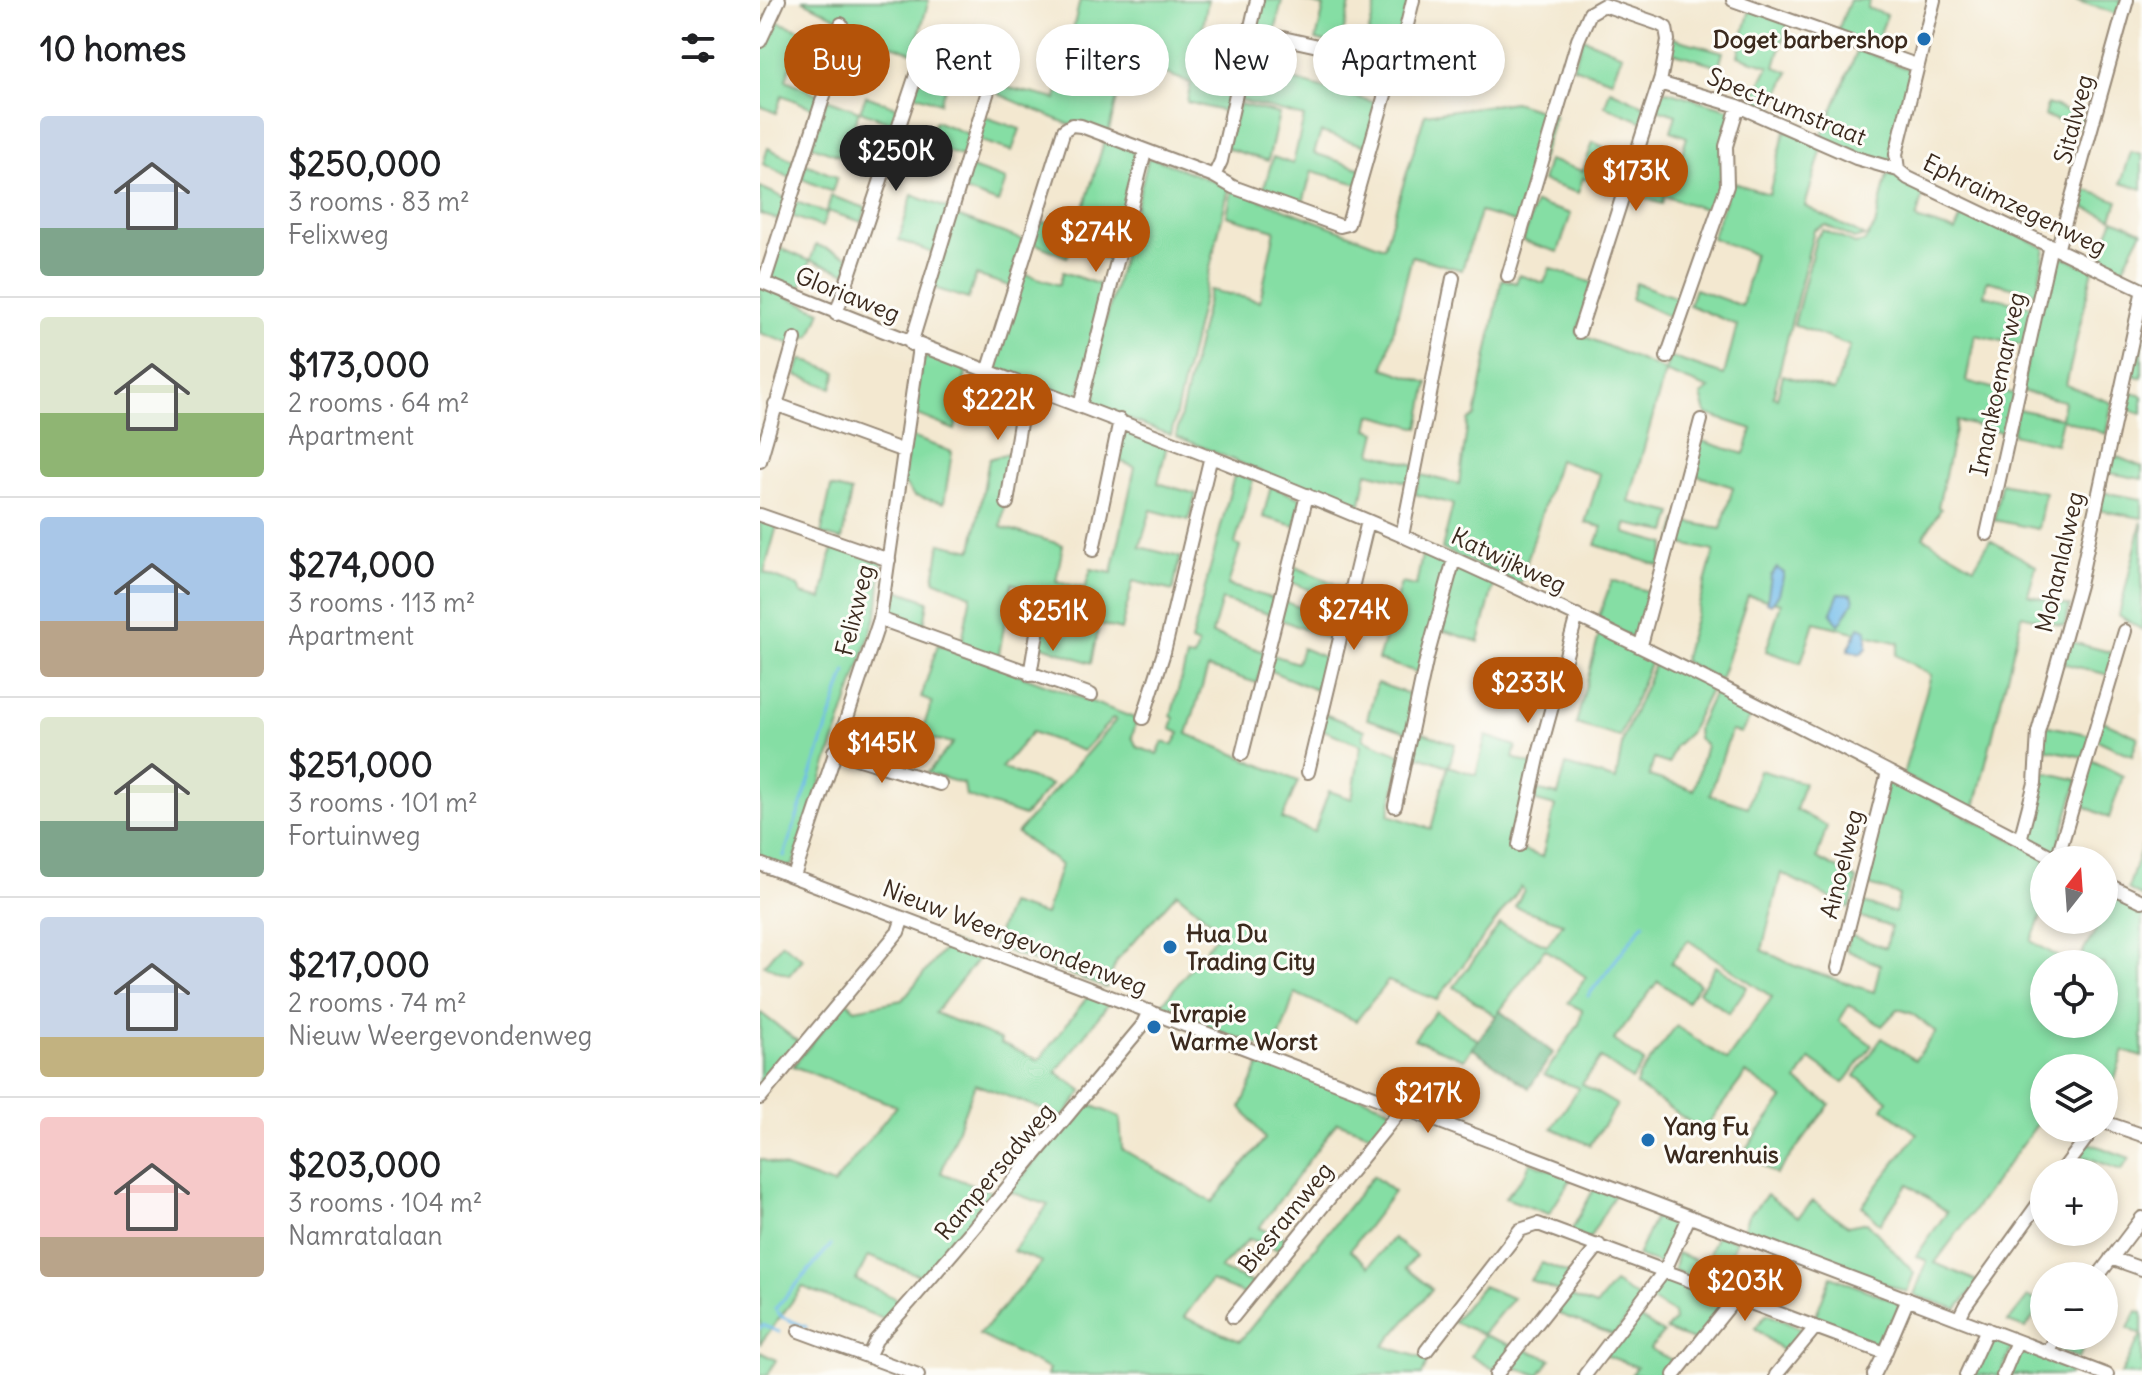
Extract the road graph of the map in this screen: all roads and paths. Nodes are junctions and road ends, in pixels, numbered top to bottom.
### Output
1 (779, 0) edge
2 (1257, 0) edge
3 (1413, 0) edge
4 (1733, 0) edge
5 (1934, 0) edge
6 (2127, 0) edge
7 (1252, 24) edge
8 (1407, 24) edge
9 (760, 41) edge
10 (1916, 65) junction
11 (1659, 83) junction
12 (824, 96) edge
13 (909, 96) edge
14 (987, 96) edge
15 (1236, 96) edge
16 (1385, 96) edge
17 (1738, 106) junction
18 (1145, 152) junction
19 (1898, 170) junction
20 (1214, 176) junction
21 (2055, 246) junction
22 (1508, 276) dead end
23 (1453, 278) dead end
24 (762, 282) edge
25 (2142, 292) edge
26 (836, 314) junction
27 (1579, 332) dead end
28 (795, 339) dead end
29 (915, 345) junction
30 (1667, 357) dead end
31 (988, 372) junction
32 (1026, 386) junction
33 (775, 404) junction
34 (1080, 406) junction
35 (1120, 420) junction
36 (1701, 420) dead end
37 (904, 451) junction
38 (1211, 456) junction
39 (760, 461) edge
40 (1307, 495) junction
41 (1007, 503) dead end
42 (760, 515) edge
43 (1368, 521) junction
44 (1987, 534) dead end
45 (1402, 536) junction
46 (1093, 550) dead end
47 (1454, 559) junction
48 (889, 560) junction
49 (1577, 615) junction
50 (880, 619) junction
51 (1039, 621) dead end
52 (2125, 631) dead end
53 (1641, 645) junction
54 (1030, 675) junction
55 (1091, 695) dead end
56 (1143, 718) dead end
57 (834, 751) junction
58 (1242, 754) dead end
59 (1308, 772) dead end
60 (1888, 772) junction
61 (940, 784) dead end
62 (1395, 806) dead end
63 (2020, 840) junction
64 (1519, 845) dead end
65 (2032, 846) edge
66 (2062, 846) edge
67 (760, 864) edge
68 (794, 876) junction
69 (2118, 890) edge
70 (2142, 901) edge
71 (903, 918) junction
72 (1838, 968) dead end
73 (1149, 1011) junction
74 (760, 1098) edge
75 (1400, 1106) junction
76 (2118, 1127) edge
77 (2142, 1135) edge
78 (2030, 1216) edge
79 (1689, 1217) junction
80 (2142, 1218) edge
81 (1599, 1245) junction
82 (2111, 1258) junction
83 (2108, 1262) edge
84 (2142, 1269) edge
85 (1665, 1270) junction
86 (1908, 1299) junction
87 (1734, 1300) junction
88 (1233, 1317) dead end
89 (1959, 1318) junction
90 (1814, 1329) junction
91 (1987, 1329) junction
92 (799, 1331) dead end
93 (2017, 1341) junction
94 (2050, 1350) edge
95 (1426, 1351) dead end
96 (1885, 1353) junction
97 (2049, 1353) junction
98 (868, 1357) junction
99 (2074, 1369) edge
100 (918, 1375) edge
101 (1496, 1375) edge
102 (1585, 1375) edge
103 (1674, 1375) edge
104 (1776, 1375) edge
105 (1874, 1375) edge
106 (1966, 1375) edge
107 (2003, 1375) edge
108 (2107, 1375) edge

1 - 9 street
2 - 7 street
3 - 8 street
4 - 10 street
5 - 10 street, Ephraimzegenweg
6 - 21 street, Sitalweg
10 - 19 street, Ephraimzegenweg
11 - 17 street, Spectrumstraat
11 - 22 street
11 - 27 street
12 - 24 street
13 - 26 street
14 - 29 street, Felixweg
15 - 20 street
16 - 20 street
17 - 19 street, Spectrumstraat
17 - 30 street
18 - 20 street
18 - 31 street
18 - 34 street
19 - 21 street, Ephraimzegenweg
21 - 25 street, Ephraimzegenweg
21 - 44 street, Imankoemarweg
23 - 45 street
24 - 26 street, Gloriaweg
25 - 63 street, Mohanlalweg
26 - 29 street, Gloriaweg
28 - 33 street
29 - 31 street, Katwijkweg
29 - 37 street, Felixweg
31 - 32 street, Katwijkweg
32 - 34 street, Katwijkweg
32 - 41 street
33 - 37 street
33 - 39 street
34 - 35 street, Katwijkweg
35 - 38 street, Katwijkweg
35 - 46 street
36 - 53 street
37 - 48 street, Felixweg
38 - 40 street, Katwijkweg
38 - 56 street
40 - 43 street, Katwijkweg
40 - 58 street
42 - 48 street
43 - 45 street, Katwijkweg
43 - 59 street
45 - 47 street, Katwijkweg
47 - 49 street, Katwijkweg
47 - 62 street
48 - 50 street, Felixweg
49 - 53 street, Katwijkweg
49 - 64 street
50 - 54 street
50 - 57 street, Felixweg
51 - 54 street
52 - 66 street
53 - 60 street, Katwijkweg
54 - 55 street
57 - 61 street
57 - 68 street, Felixweg
60 - 63 street, Katwijkweg
60 - 72 street, Ainoelweg
63 - 65 street, Katwijkweg
67 - 68 street, Nieuw Weergevondenweg
68 - 71 street, Nieuw Weergevondenweg
69 - 70 street
71 - 73 street, Nieuw Weergevondenweg
71 - 74 street
73 - 75 street, Nieuw Weergevondenweg
73 - 98 street, Rampersadweg
75 - 79 street, Nieuw Weergevondenweg
75 - 88 street, Biesramweg
76 - 77 street
78 - 89 street
79 - 85 street
79 - 86 street, Nieuw Weergevondenweg
80 - 82 street
81 - 85 street
81 - 95 street
81 - 101 street
82 - 83 street
82 - 84 street
85 - 87 street
85 - 102 street
86 - 89 street, Nieuw Weergevondenweg
86 - 96 street
87 - 90 street
87 - 103 street
89 - 91 street, Nieuw Weergevondenweg
90 - 96 street
90 - 104 street
91 - 93 street, Nieuw Weergevondenweg
91 - 106 street
92 - 98 street
93 - 97 street, Nieuw Weergevondenweg
93 - 107 street
94 - 97 street
96 - 105 street
97 - 99 street, Nieuw Weergevondenweg
98 - 100 street
99 - 108 street, Nieuw Weergevondenweg

